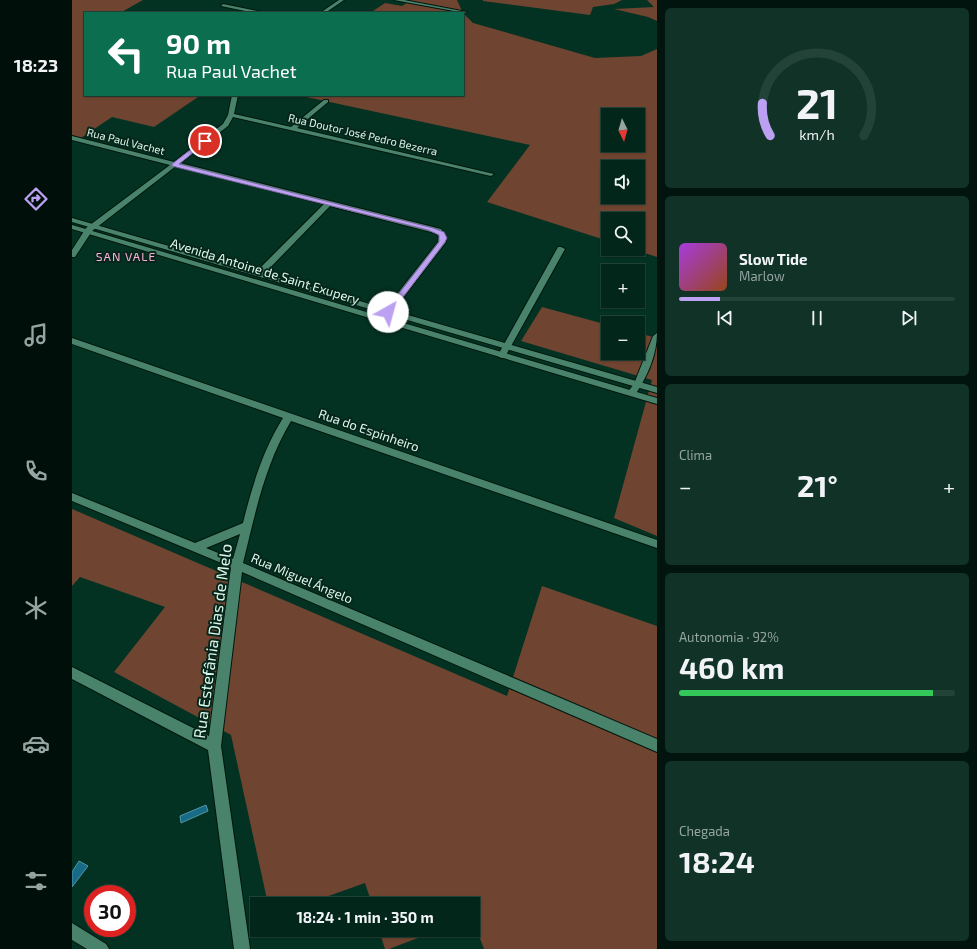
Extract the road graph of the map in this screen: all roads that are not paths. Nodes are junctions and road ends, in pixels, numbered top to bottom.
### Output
1 (342, 0) edge
2 (396, 0) edge
3 (224, 2) edge
4 (224, 12) dead end
5 (259, 12) edge
6 (324, 12) edge
7 (465, 12) dead end
8 (235, 96) edge
9 (326, 101) dead end
10 (231, 115) junction
11 (292, 128) junction
12 (72, 138) edge
13 (174, 165) junction
14 (491, 174) dead end
15 (328, 204) junction
16 (72, 220) edge
17 (72, 227) edge
18 (90, 229) junction
19 (561, 249) dead end
20 (72, 255) edge
21 (259, 274) junction
22 (388, 312) junction
23 (382, 319) junction
24 (657, 336) edge
25 (72, 341) edge
26 (508, 346) junction
27 (502, 356) junction
28 (638, 384) junction
29 (657, 390) edge
30 (632, 393) junction
31 (657, 401) edge
32 (289, 416) junction
33 (72, 497) edge
34 (247, 526) junction
35 (657, 544) edge
36 (194, 548) junction
37 (237, 565) junction
38 (72, 674) edge
39 (214, 746) junction
40 (657, 746) edge
41 (72, 931) edge
42 (101, 949) edge
43 (242, 949) edge

1 - 6 street
2 - 7 street
3 - 4 street
3 - 5 street
8 - 10 street
9 - 11 street
10 - 11 street, Rua Doutor José Pedro Bezerra
10 - 13 street
11 - 14 street, Rua Doutor José Pedro Bezerra
12 - 13 street, Rua Paul Vachet
13 - 15 street, Rua Paul Vachet
13 - 18 street
15 - 21 street
15 - 22 street, Rua Paul Vachet
16 - 18 street, Avenida Antoine de Saint Exupery
17 - 18 street, Avenida Antoine de Saint Exupery
18 - 20 street
18 - 21 street, Avenida Antoine de Saint Exupery
18 - 23 street, Avenida Antoine de Saint Exupery
19 - 26 street
21 - 22 street, Avenida Antoine de Saint Exupery
22 - 23 street, Rua Paul Vachet
22 - 26 street, Avenida Antoine de Saint Exupery
23 - 27 street, Avenida Antoine de Saint Exupery
24 - 28 street
25 - 32 street, Rua do Espinheiro
26 - 27 street
26 - 28 street, Avenida Antoine de Saint Exupery
27 - 30 street, Avenida Antoine de Saint Exupery
28 - 29 street, Avenida Antoine de Saint Exupery
28 - 30 street
30 - 31 street, Avenida Antoine de Saint Exupery
32 - 34 street, Rua Estefânia Dias de Melo
32 - 35 street, Rua do Espinheiro
33 - 36 street, Rua Miguel Ángelo
34 - 36 street
34 - 37 street, Rua Estefânia Dias de Melo
36 - 37 street, Rua Miguel Ángelo
37 - 39 street, Rua Estefânia Dias de Melo
37 - 40 street, Rua Miguel Ángelo
38 - 39 street
39 - 43 street, Rua Estefânia Dias de Melo
41 - 42 street

